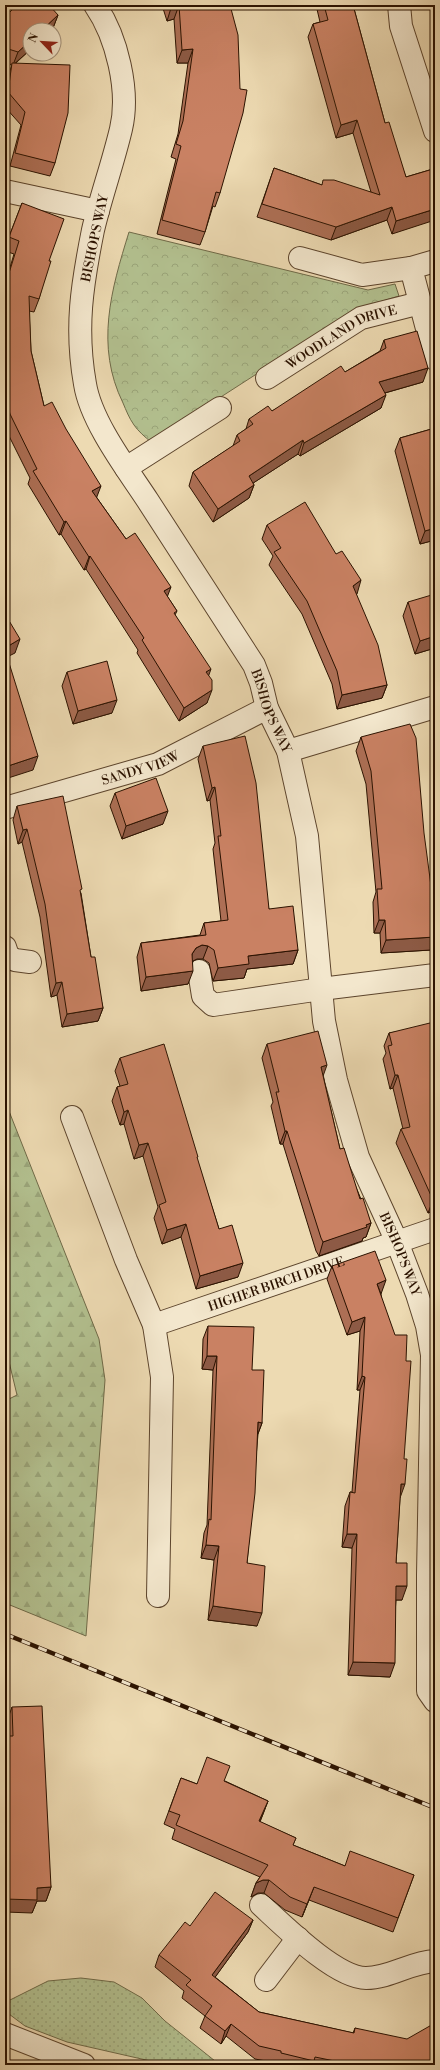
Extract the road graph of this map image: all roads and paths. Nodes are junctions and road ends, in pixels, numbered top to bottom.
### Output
1 (96, 5) edge
2 (399, 5) edge
3 (435, 131) edge
4 (5, 191) edge
5 (98, 211) junction
6 (300, 258) dead end
7 (435, 261) edge
8 (411, 268) junction
9 (420, 303) junction
10 (435, 359) edge
11 (267, 378) dead end
12 (220, 408) dead end
13 (126, 468) junction
14 (435, 707) edge
15 (267, 708) junction
16 (288, 751) junction
17 (5, 808) edge
18 (5, 947) edge
19 (30, 962) dead end
20 (199, 971) dead end
21 (428, 976) edge
22 (321, 989) junction
23 (72, 1117) dead end
24 (435, 1229) edge
25 (397, 1242) junction
26 (154, 1325) junction
27 (432, 1471) edge
28 (432, 1575) edge
29 (158, 1596) dead end
30 (435, 1701) edge
31 (261, 1905) dead end
32 (298, 1938) junction
33 (435, 1961) edge
34 (266, 1980) dead end
35 (5, 2034) edge
36 (84, 2065) edge

1 - 5 street, BISHOPS WAY
2 - 3 street
4 - 5 street
5 - 13 street, BISHOPS WAY
6 - 8 street
7 - 8 street
8 - 9 street
9 - 10 street
9 - 11 street, WOODLAND DRIVE
12 - 13 street
13 - 15 street, BISHOPS WAY
14 - 16 street
15 - 16 street, BISHOPS WAY
15 - 17 street, SANDY VIEW
16 - 22 street, BISHOPS WAY
18 - 19 street
20 - 22 street
21 - 22 street
22 - 25 street, BISHOPS WAY
23 - 26 street
24 - 25 street, HIGHER BIRCH DRIVE
25 - 26 street, HIGHER BIRCH DRIVE
25 - 27 street, BISHOPS WAY
26 - 29 street
27 - 28 street, BISHOPS WAY
28 - 30 street, BISHOPS WAY
31 - 32 street
32 - 33 street
32 - 34 street
35 - 36 street

